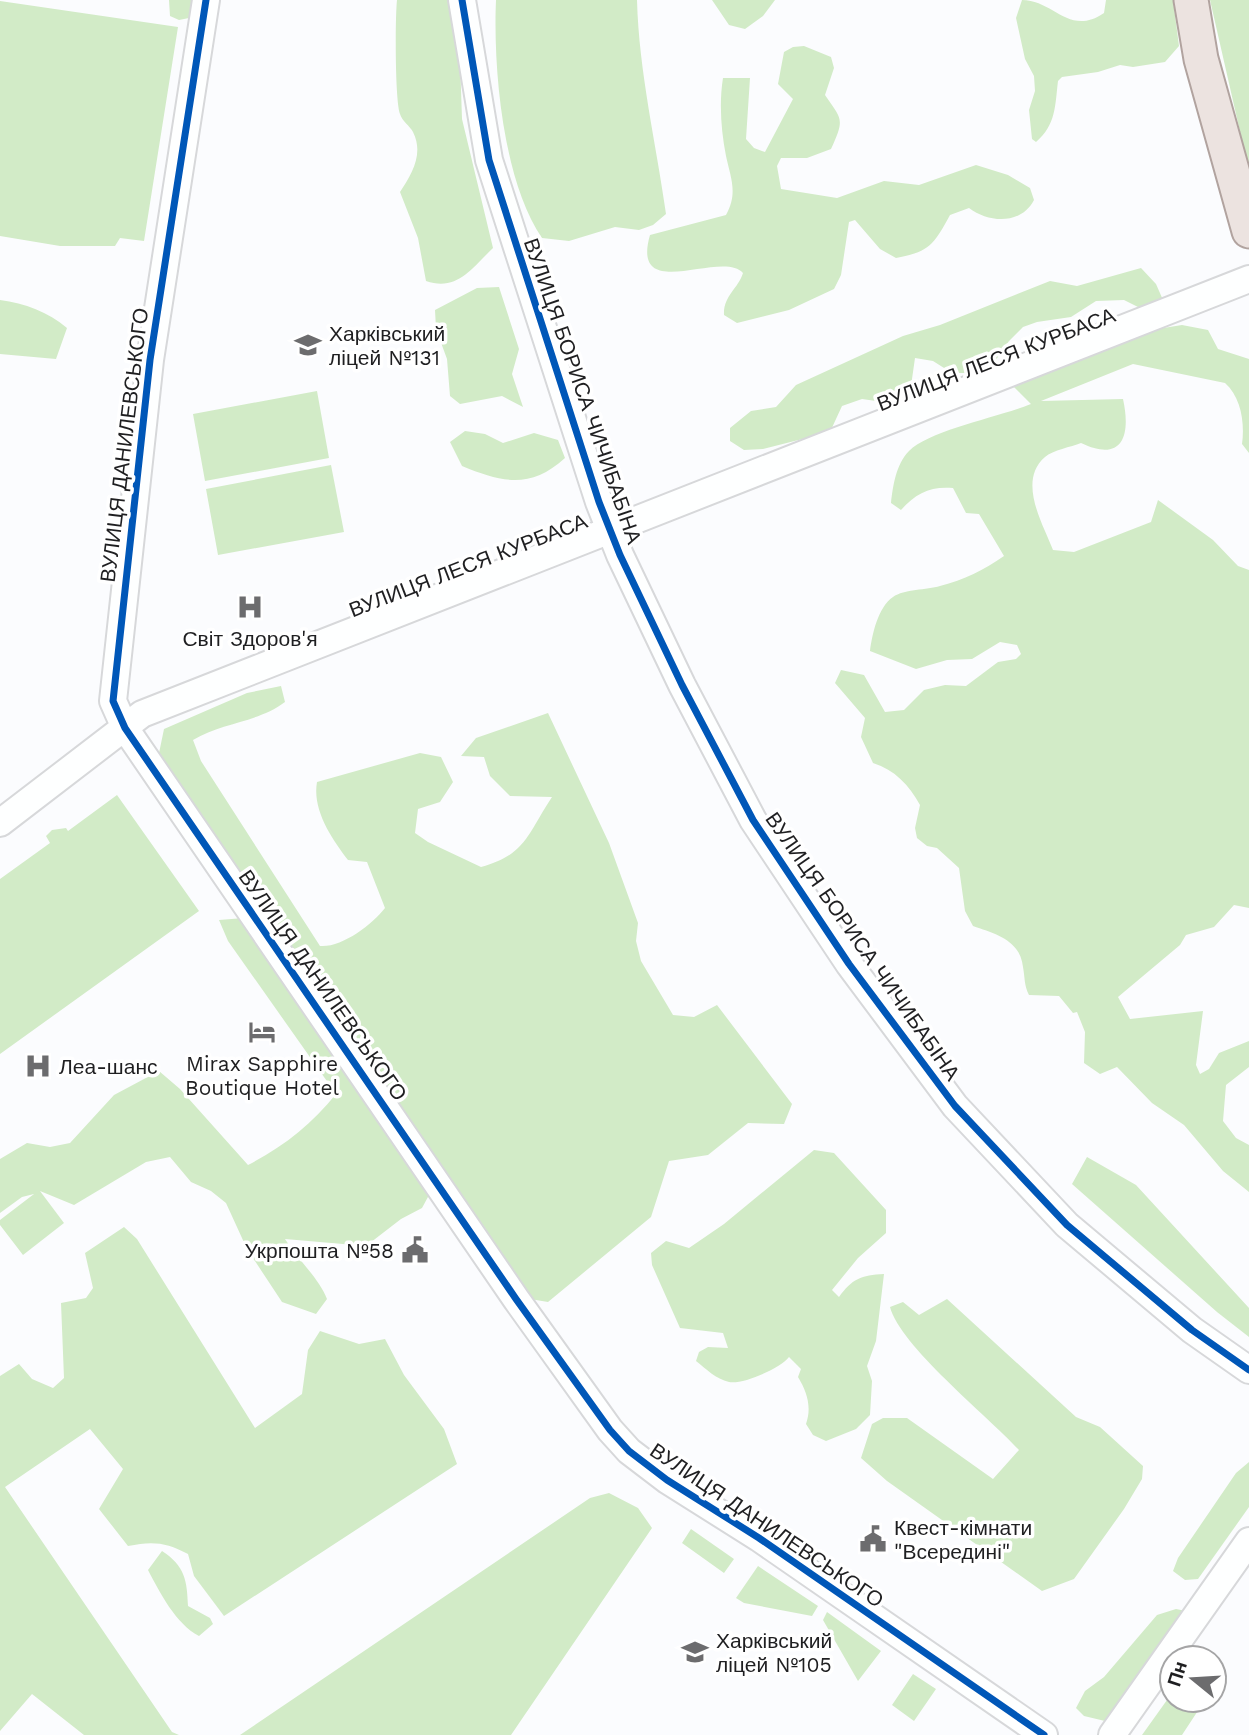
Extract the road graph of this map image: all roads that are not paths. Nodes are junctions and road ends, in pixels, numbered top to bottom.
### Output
1 (205, 0) edge
2 (462, 0) edge
3 (1191, 0) edge
4 (1249, 231) edge
5 (1249, 279) edge
6 (609, 529) junction
7 (125, 728) junction
8 (0, 824) edge
9 (1249, 1370) edge
10 (1249, 1541) edge
11 (1044, 1735) edge
12 (1112, 1735) edge

1 - 7 street, ВУЛИЦЯ ДАНИЛЕВСЬКОГО
2 - 6 street, ВУЛИЦЯ БОРИСА ЧИЧИБАБІНА
3 - 4 main road
5 - 6 street, ВУЛИЦЯ ЛЕСЯ КУРБАСА
6 - 7 street, ВУЛИЦЯ ЛЕСЯ КУРБАСА
6 - 9 street, ВУЛИЦЯ БОРИСА ЧИЧИБАБІНА
7 - 8 street, ВУЛИЦЯ ЛЕСЯ КУРБАСА
7 - 11 street, ВУЛИЦЯ ДАНИЛЕВСЬКОГО
10 - 12 street

